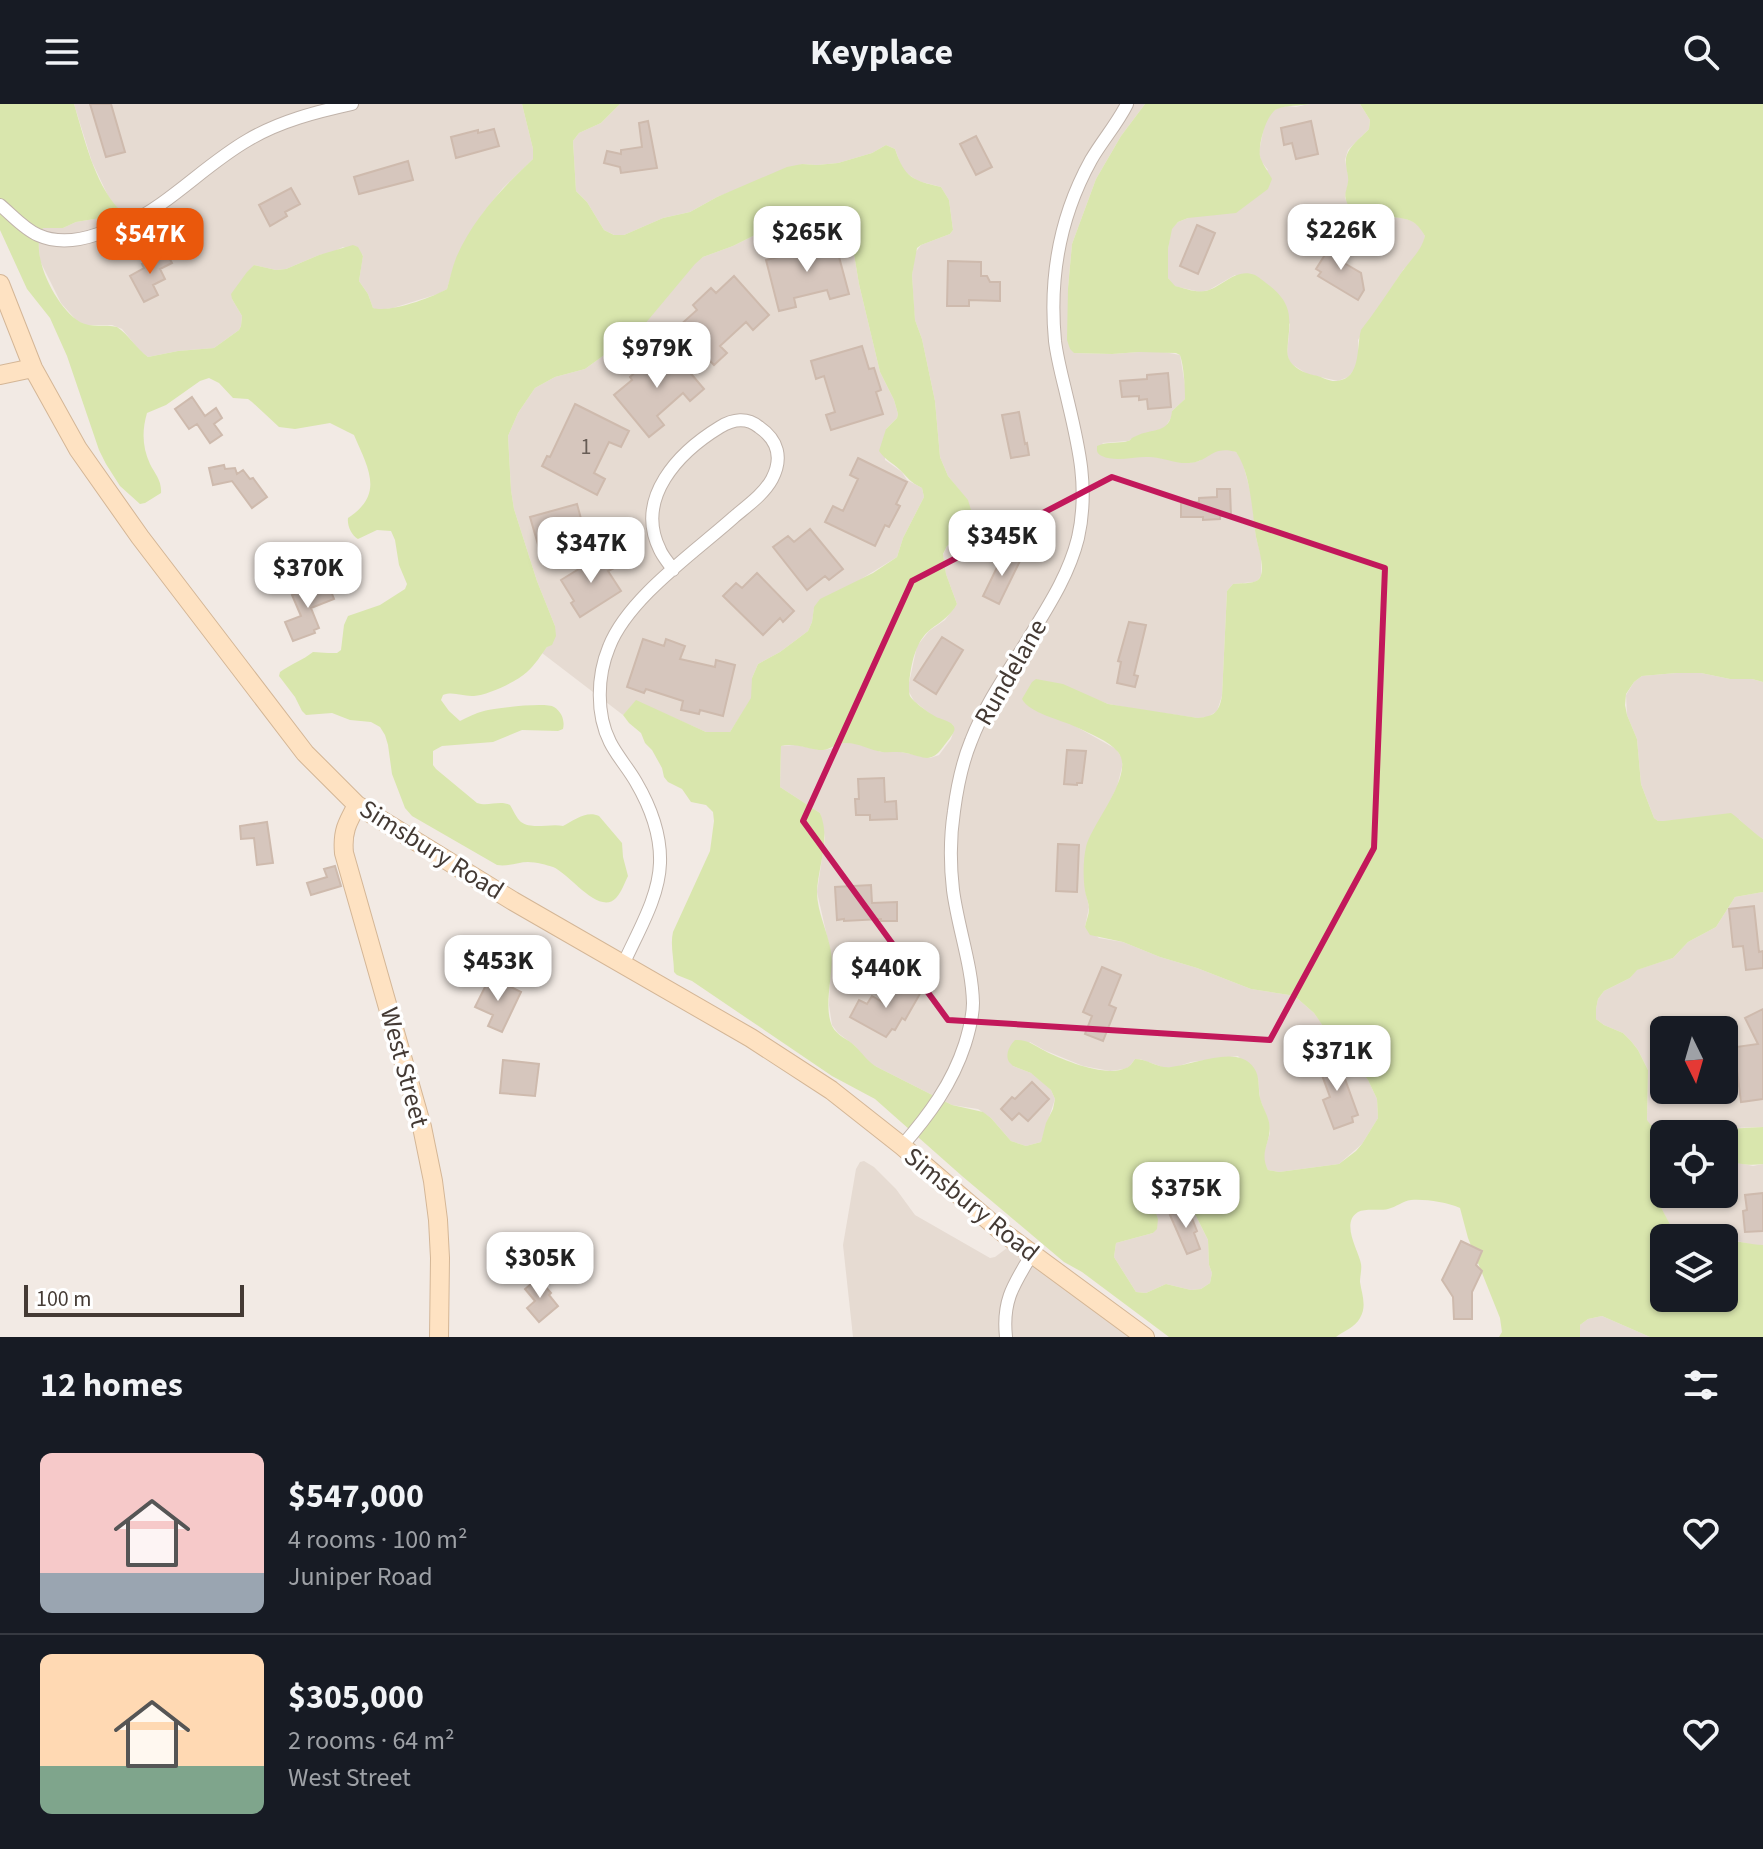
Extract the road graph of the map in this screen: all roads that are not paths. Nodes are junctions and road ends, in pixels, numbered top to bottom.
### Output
1 (352, 104) edge
2 (1127, 104) edge
3 (0, 205) edge
4 (0, 284) edge
5 (33, 368) junction
6 (0, 375) edge
7 (673, 570) junction
8 (357, 805) junction
9 (623, 965) junction
10 (902, 1146) junction
11 (1032, 1254) junction
12 (439, 1337) edge
13 (1006, 1337) edge
14 (1145, 1337) edge

1 - 3 street
2 - 10 street, Rundelane
4 - 5 main road, Simsbury Road
5 - 6 main road
5 - 8 main road, Simsbury Road
7 - 7 street
7 - 9 street
8 - 9 main road, Simsbury Road
8 - 12 main road, West Street
9 - 10 main road, Simsbury Road
10 - 11 main road, Simsbury Road
11 - 13 street
11 - 14 main road, Simsbury Road

